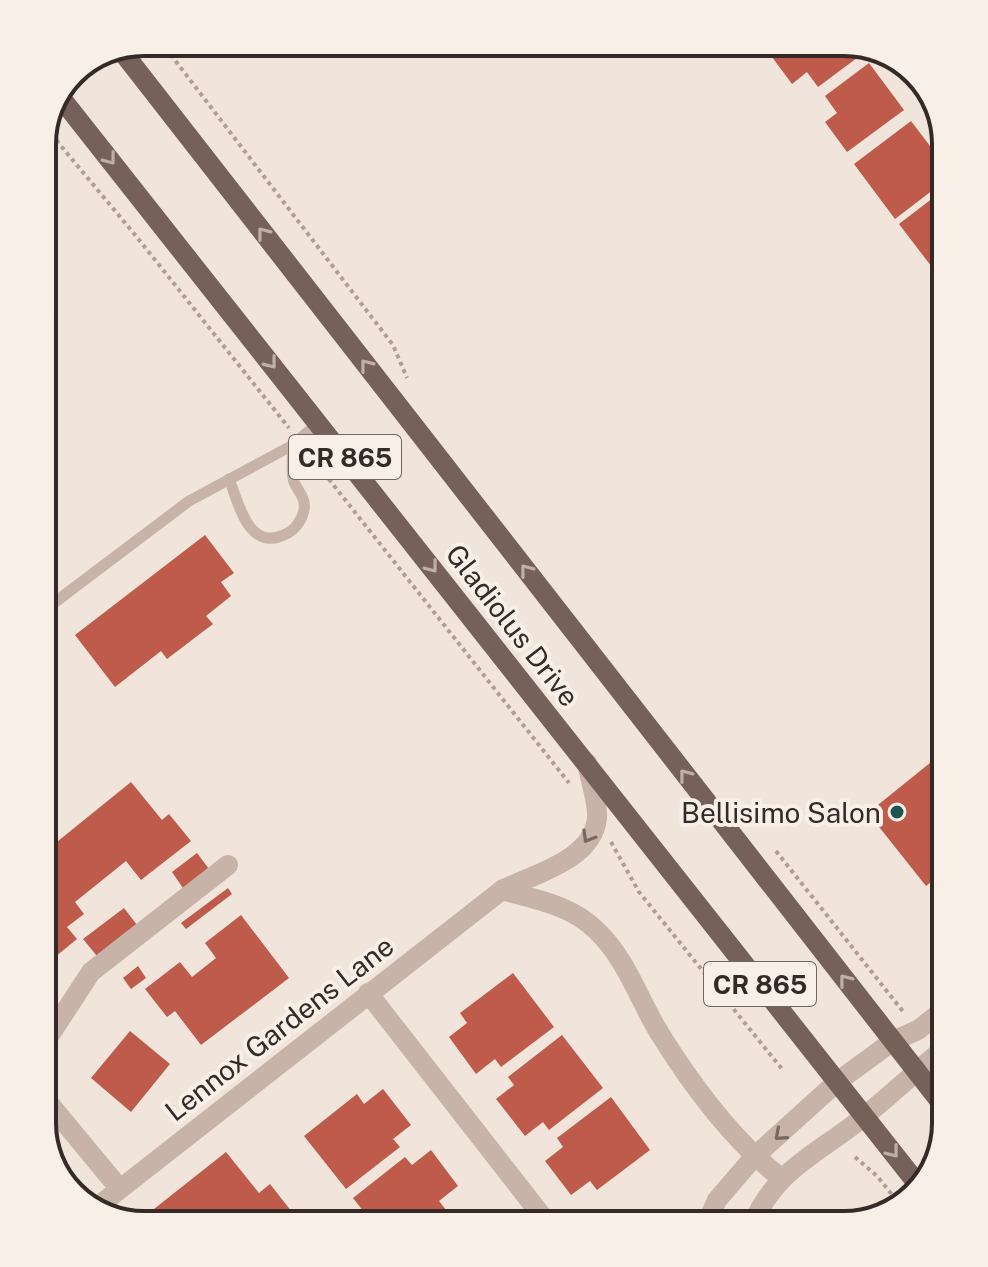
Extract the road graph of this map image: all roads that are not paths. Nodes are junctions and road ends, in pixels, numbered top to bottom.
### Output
1 (127, 58) edge
2 (66, 104) edge
3 (318, 423) junction
4 (295, 442) junction
5 (229, 479) junction
6 (56, 601) edge
7 (587, 763) junction
8 (228, 865) dead end
9 (502, 890) junction
10 (368, 993) junction
11 (932, 1019) edge
12 (56, 1026) edge
13 (893, 1041) junction
14 (932, 1057) edge
15 (915, 1070) junction
16 (837, 1082) junction
17 (932, 1091) edge
18 (56, 1112) edge
19 (865, 1116) junction
20 (754, 1157) junction
21 (781, 1178) junction
22 (913, 1178) edge
23 (119, 1188) junction
24 (104, 1201) edge
25 (538, 1211) edge
26 (712, 1211) edge
27 (757, 1211) edge

13 -> 1 main road, Gladiolus Drive / CR 865
2 -> 3 main road, Gladiolus Drive / CR 865
3 - 4 lane
3 -> 7 main road, Gladiolus Drive / CR 865
4 - 5 lane
4 - 5 lane
5 - 6 lane
7 -> 9 street, Lennox Gardens Lane
7 - 16 main road, Gladiolus Drive / CR 865
8 - 12 street
9 - 10 street, Lennox Gardens Lane
9 - 20 street
10 - 23 street, Lennox Gardens Lane
10 - 25 street
11 - 13 street
13 - 15 main road, Gladiolus Drive / CR 865
13 - 16 street
14 - 15 street
15 - 17 main road, Gladiolus Drive / CR 865
15 - 19 street
16 - 19 main road, Gladiolus Drive / CR 865
16 -> 20 street
18 - 23 street
19 - 21 street
19 -> 22 main road, Gladiolus Drive / CR 865
20 - 21 street
20 - 26 street
21 - 27 street
23 - 24 street, Lennox Gardens Lane

